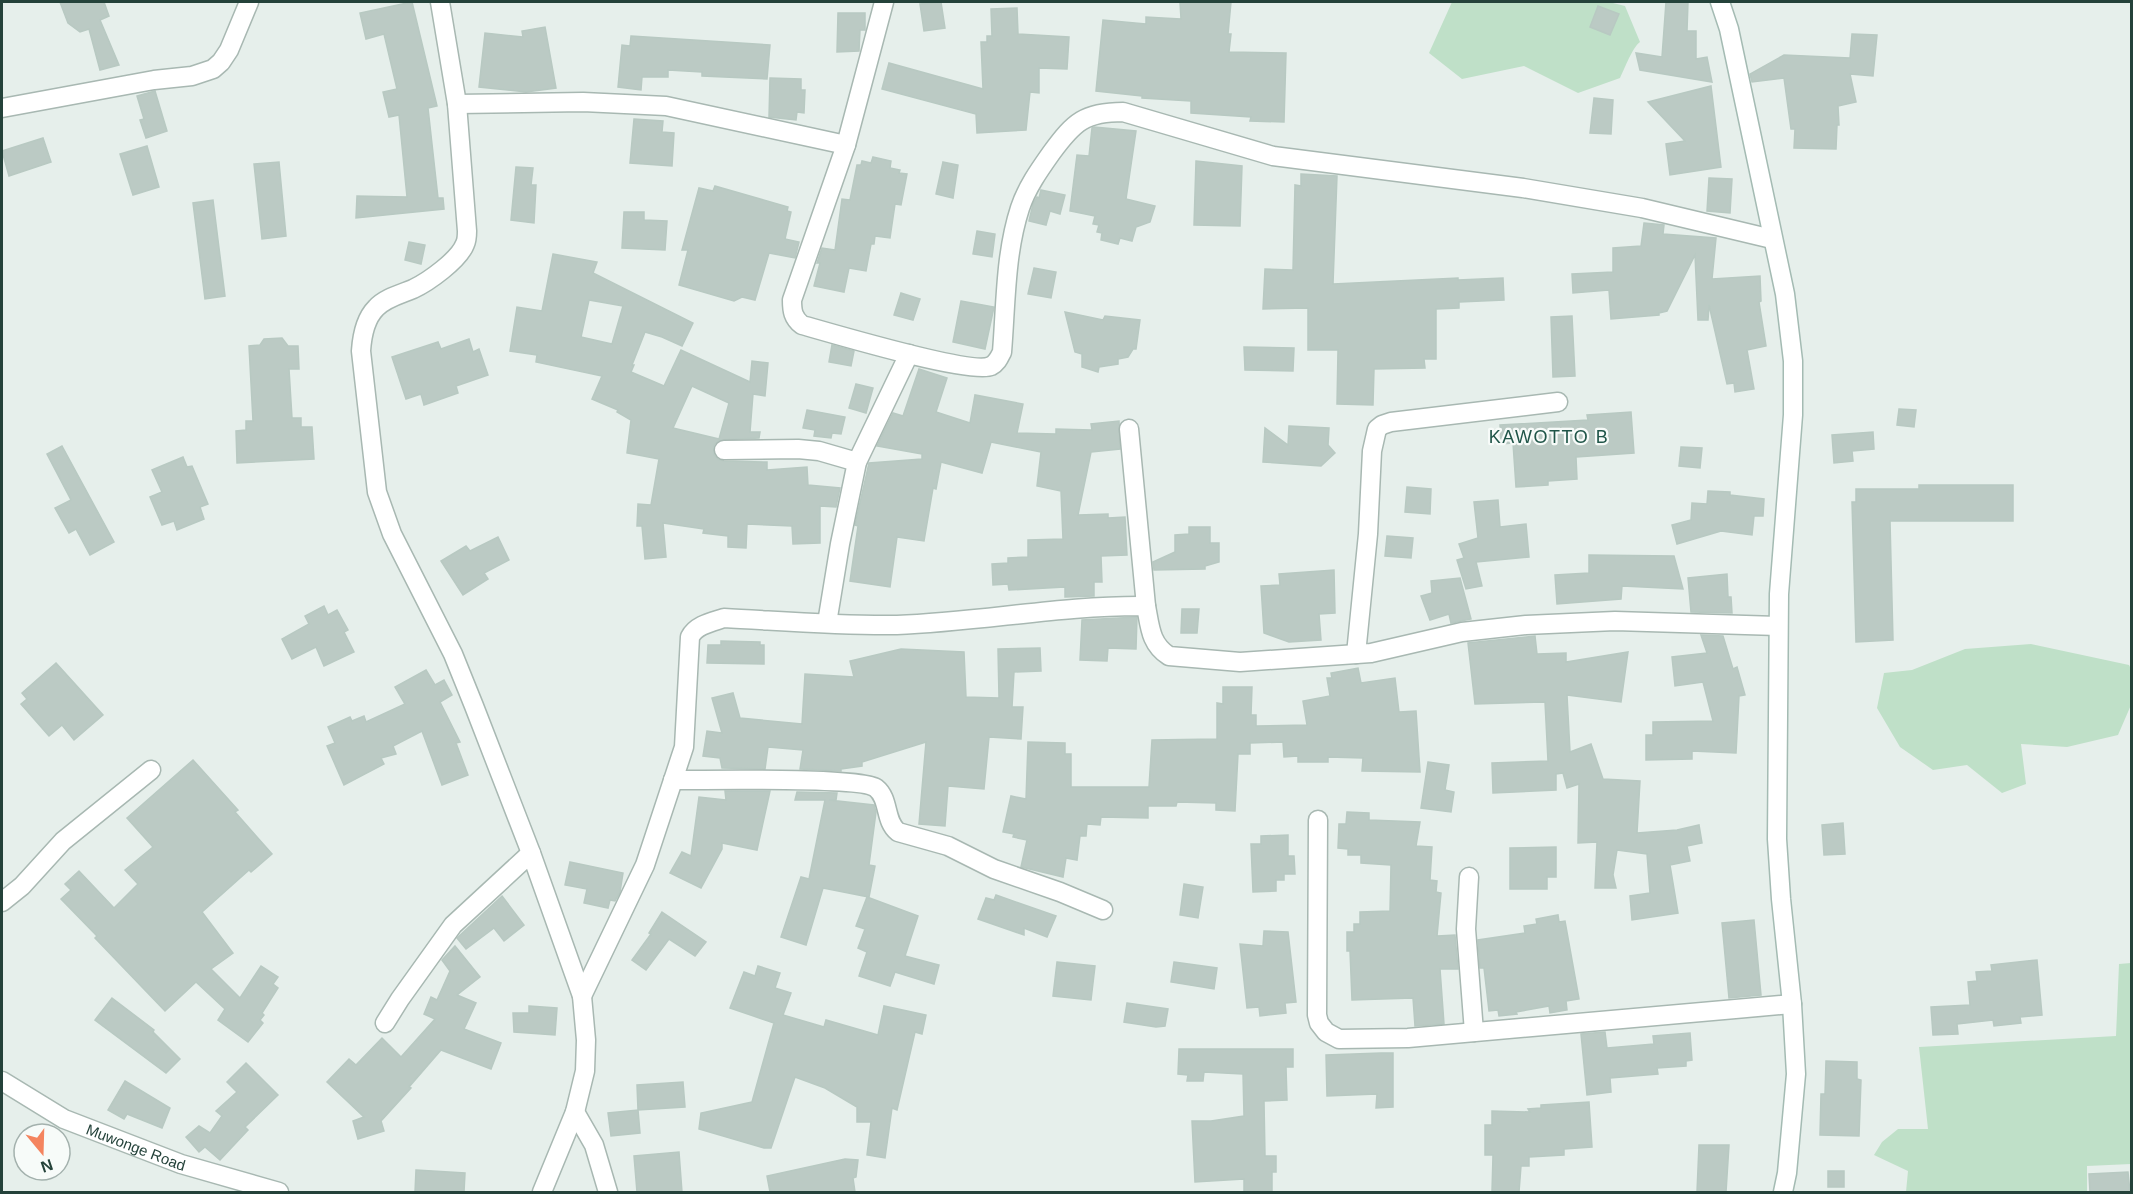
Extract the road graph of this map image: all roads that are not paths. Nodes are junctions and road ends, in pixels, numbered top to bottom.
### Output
1 (249, 2) edge
2 (440, 2) edge
3 (884, 2) edge
4 (1720, 2) edge
5 (457, 104) junction
6 (2, 108) edge
7 (846, 145) junction
8 (1772, 238) junction
9 (909, 354) junction
10 (1558, 402) dead end
11 (1129, 429) dead end
12 (724, 450) dead end
13 (857, 462) junction
14 (1146, 606) junction
15 (827, 623) junction
16 (1778, 626) junction
17 (1356, 654) junction
18 (151, 770) dead end
19 (673, 780) junction
20 (1318, 820) dead end
21 (531, 853) junction
22 (1468, 877) dead end
23 (2, 902) edge
24 (1103, 910) dead end
25 (582, 996) junction
26 (1792, 1004) junction
27 (385, 1023) dead end
28 (1474, 1032) junction
29 (2, 1081) edge
30 (575, 1112) junction
31 (279, 1192) edge
32 (542, 1192) edge
33 (608, 1192) edge
34 (1783, 1192) edge

1 - 6 street
2 - 5 street
3 - 7 street
4 - 8 street
5 - 7 street
5 - 21 street
7 - 9 street
8 - 9 street
8 - 16 street
9 - 13 street
10 - 17 street
11 - 14 street
12 - 13 street
13 - 15 street
14 - 15 street
14 - 17 street
15 - 19 street
16 - 17 street
16 - 26 street
18 - 23 street
19 - 24 street
19 - 25 street
20 - 28 street
21 - 25 street
21 - 27 street
22 - 28 street
25 - 30 street
26 - 28 street
26 - 34 street
29 - 31 street, Muwonge Road
30 - 32 street
30 - 33 street

